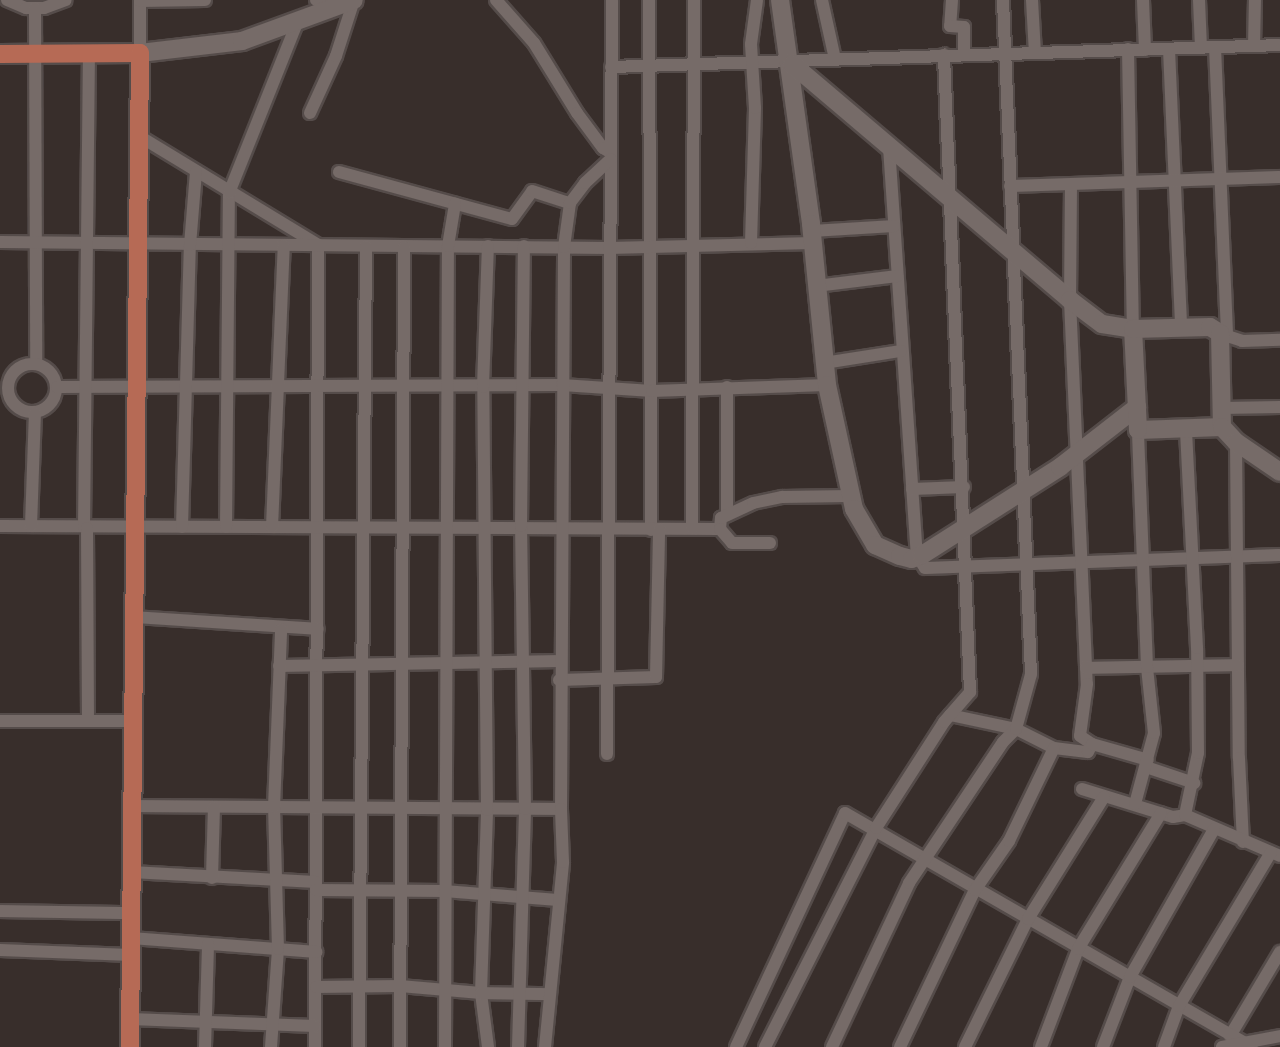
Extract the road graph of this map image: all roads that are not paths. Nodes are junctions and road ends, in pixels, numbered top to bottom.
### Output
1 (7, 0) edge
2 (66, 0) edge
3 (140, 0) edge
4 (205, 0) edge
5 (316, 0) edge
6 (496, 0) edge
7 (612, 0) edge
8 (650, 0) edge
9 (694, 0) edge
10 (757, 0) edge
11 (780, 0) edge
12 (822, 0) edge
13 (952, 0) edge
14 (1003, 0) edge
15 (1032, 0) edge
16 (1143, 0) edge
17 (1198, 0) edge
18 (1255, 0) edge
19 (352, 1) edge
20 (34, 8) junction
21 (297, 23) junction
22 (1280, 45) edge
23 (1254, 46) junction
24 (1215, 47) junction
25 (1201, 48) junction
26 (1128, 49) junction
27 (1169, 49) junction
28 (1145, 50) junction
29 (140, 53) junction
30 (1035, 53) junction
31 (0, 54) edge
32 (1004, 54) junction
33 (36, 55) junction
34 (89, 55) junction
35 (964, 55) junction
36 (944, 56) junction
37 (835, 59) junction
38 (752, 63) junction
39 (792, 63) junction
40 (695, 65) junction
41 (611, 67) junction
42 (650, 68) junction
43 (310, 112) dead end
44 (139, 136) junction
45 (889, 147) junction
46 (611, 156) junction
47 (196, 172) junction
48 (339, 172) dead end
49 (1280, 177) edge
50 (1221, 180) junction
51 (1130, 182) junction
52 (1173, 183) junction
53 (1071, 185) junction
54 (1010, 186) junction
55 (229, 193) junction
56 (570, 203) junction
57 (455, 204) junction
58 (953, 204) junction
59 (894, 226) junction
60 (812, 237) junction
61 (0, 242) edge
62 (751, 243) junction
63 (38, 244) junction
64 (694, 244) junction
65 (190, 245) junction
66 (227, 245) junction
67 (284, 245) junction
68 (318, 245) junction
69 (88, 246) junction
70 (138, 246) junction
71 (366, 246) junction
72 (448, 246) junction
73 (488, 246) junction
74 (524, 246) junction
75 (652, 246) junction
76 (404, 247) junction
77 (564, 247) junction
78 (609, 248) junction
79 (1014, 253) junction
80 (897, 276) junction
81 (816, 286) junction
82 (1070, 300) junction
83 (1181, 327) junction
84 (1133, 329) junction
85 (1224, 335) junction
86 (1280, 340) edge
87 (901, 351) junction
88 (824, 363) junction
89 (36, 364) junction
90 (562, 385) junction
91 (827, 385) junction
92 (4, 386) edge
93 (57, 387) junction
94 (449, 387) junction
95 (483, 387) junction
96 (521, 387) junction
97 (693, 387) junction
98 (727, 387) junction
99 (136, 388) junction
100 (185, 388) junction
101 (228, 388) junction
102 (276, 388) junction
103 (317, 388) junction
104 (365, 388) junction
105 (404, 388) junction
106 (611, 388) junction
107 (87, 389) junction
108 (652, 391) junction
109 (1280, 406) edge
110 (1137, 407) junction
111 (35, 413) junction
112 (1222, 417) junction
113 (1186, 428) junction
114 (1138, 430) junction
115 (1236, 442) junction
116 (1077, 453) junction
117 (1280, 472) edge
118 (964, 486) junction
119 (912, 489) junction
120 (1024, 489) junction
121 (849, 496) junction
122 (727, 515) junction
123 (966, 524) junction
124 (0, 526) edge
125 (32, 526) junction
126 (272, 526) junction
127 (317, 526) junction
128 (447, 526) junction
129 (484, 526) junction
130 (521, 526) junction
131 (182, 527) junction
132 (226, 527) junction
133 (363, 527) junction
134 (402, 527) junction
135 (561, 527) junction
136 (86, 528) junction
137 (134, 528) junction
138 (608, 528) junction
139 (692, 528) junction
140 (655, 529) junction
141 (720, 529) junction
142 (770, 543) dead end
143 (1236, 555) junction
144 (1280, 555) edge
145 (917, 556) junction
146 (1191, 556) junction
147 (1144, 559) junction
148 (1082, 560) junction
149 (1027, 562) junction
150 (968, 566) junction
151 (134, 617) junction
152 (281, 629) junction
153 (318, 629) junction
154 (561, 661) junction
155 (521, 662) junction
156 (485, 663) junction
157 (446, 664) junction
158 (1238, 665) junction
159 (279, 666) junction
160 (317, 666) junction
161 (363, 666) junction
162 (1198, 666) junction
163 (402, 667) junction
164 (1147, 667) junction
165 (1086, 668) junction
166 (608, 679) junction
167 (559, 681) junction
168 (950, 715) junction
169 (0, 721) edge
170 (88, 721) junction
171 (134, 721) junction
172 (1016, 729) junction
173 (1092, 744) junction
174 (1054, 748) junction
175 (607, 754) dead end
176 (1147, 763) junction
177 (1194, 783) junction
178 (1082, 789) dead end
179 (1104, 797) junction
180 (1135, 804) junction
181 (134, 806) junction
182 (214, 807) junction
183 (274, 807) junction
184 (318, 808) junction
185 (360, 809) junction
186 (525, 809) junction
187 (561, 809) junction
188 (446, 810) junction
189 (487, 810) junction
190 (403, 811) junction
191 (1161, 813) junction
192 (1185, 815) junction
193 (876, 828) junction
194 (1214, 829) junction
195 (1243, 842) junction
196 (1275, 854) edge
197 (925, 862) junction
198 (131, 872) junction
199 (212, 878) junction
200 (276, 882) junction
201 (316, 886) junction
202 (361, 890) junction
203 (401, 890) junction
204 (975, 890) junction
205 (444, 891) junction
206 (485, 894) junction
207 (524, 897) junction
208 (558, 900) junction
209 (0, 910) edge
210 (131, 913) junction
211 (1028, 919) junction
212 (208, 944) junction
213 (131, 947) junction
214 (1079, 947) junction
215 (278, 949) junction
216 (0, 950) edge
217 (316, 952) junction
218 (1280, 952) edge
219 (1130, 977) junction
220 (400, 986) junction
221 (316, 987) junction
222 (360, 987) junction
223 (445, 990) junction
224 (522, 992) junction
225 (481, 993) junction
226 (548, 994) junction
227 (1179, 1006) junction
228 (130, 1019) junction
229 (208, 1022) junction
230 (273, 1024) junction
231 (315, 1026) junction
232 (1280, 1036) edge
233 (1232, 1044) edge
234 (130, 1047) edge
235 (205, 1047) edge
236 (271, 1047) edge
237 (315, 1047) edge
238 (359, 1047) edge
239 (400, 1047) edge
240 (445, 1047) edge
241 (488, 1047) edge
242 (519, 1047) edge
243 (545, 1047) edge
244 (736, 1047) edge
245 (765, 1047) edge
246 (832, 1047) edge
247 (900, 1047) edge
248 (965, 1047) edge
249 (1041, 1047) edge
250 (1103, 1047) edge
251 (1164, 1047) edge

1 - 20 street
2 - 20 street
3 - 4 street
3 - 29 street
5 - 19 street
6 - 46 street
7 - 41 street
8 - 42 street
9 - 40 street
10 - 38 street
11 - 39 street
12 - 37 street
13 - 35 street
14 - 32 street
15 - 30 street
16 - 28 street
17 - 25 street
18 - 23 street
19 - 21 street
19 - 43 street
20 - 33 street
21 - 29 street
21 - 55 street
22 - 23 street
23 - 24 street
24 - 25 street
24 - 50 street
25 - 27 street
26 - 28 street
26 - 30 street
26 - 51 street
27 - 28 street
27 - 52 street
29 - 34 main road
29 - 44 main road
30 - 32 street
31 - 33 main road
32 - 35 street
32 - 54 street
33 - 34 main road
33 - 63 street
34 - 69 street
35 - 36 street
36 - 37 street
36 - 58 street
37 - 39 street
38 - 39 street
38 - 40 street
38 - 62 street
39 - 45 street
39 - 60 street
40 - 42 street
40 - 64 street
41 - 42 street
41 - 46 street
42 - 75 street
44 - 47 street
44 - 70 main road
45 - 58 street
45 - 59 street
46 - 56 street
46 - 78 street
47 - 55 street
47 - 65 street
48 - 57 street
49 - 50 street
50 - 52 street
50 - 85 street
51 - 52 street
51 - 53 street
51 - 84 street
52 - 83 street
53 - 54 street
53 - 82 street
54 - 79 street
55 - 66 street
55 - 68 street
56 - 57 street
56 - 77 street
57 - 72 street
58 - 79 street
58 - 118 street
59 - 60 street
59 - 80 street
60 - 62 street
60 - 81 street
61 - 63 street
62 - 64 street
63 - 69 street
63 - 89 street
64 - 75 street
64 - 97 street
65 - 66 street
65 - 70 street
65 - 100 street
66 - 67 street
66 - 101 street
67 - 68 street
67 - 102 street
68 - 71 street
68 - 103 street
69 - 70 street
69 - 107 street
70 - 99 main road
71 - 76 street
71 - 104 street
72 - 73 street
72 - 76 street
72 - 94 street
73 - 74 street
73 - 95 street
74 - 77 street
74 - 96 street
75 - 78 street
75 - 108 street
76 - 105 street
77 - 78 street
77 - 90 street
78 - 106 street
79 - 82 street
79 - 120 street
80 - 81 street
80 - 87 street
81 - 88 street
82 - 84 street
82 - 116 street
83 - 84 street
83 - 85 street
84 - 110 street
85 - 86 street
85 - 112 street
87 - 88 street
87 - 119 street
88 - 91 street
89 - 92 street
89 - 93 street
90 - 96 street
90 - 106 street
90 - 135 street
91 - 98 street
91 - 121 street
92 - 111 street
93 - 107 street
93 - 111 street
94 - 95 street
94 - 105 street
94 - 128 street
95 - 96 street
95 - 129 street
96 - 130 street
97 - 98 street
97 - 108 street
97 - 139 street
98 - 122 street
99 - 100 street
99 - 107 street
99 - 137 main road
100 - 101 street
100 - 131 street
101 - 102 street
101 - 132 street
102 - 103 street
102 - 126 street
103 - 104 street
103 - 127 street
104 - 105 street
104 - 133 street
105 - 134 street
106 - 108 street
106 - 138 street
107 - 136 street
108 - 140 street
109 - 112 street
110 - 114 street
110 - 116 street
111 - 125 street
112 - 113 street
112 - 115 street
113 - 114 street
113 - 146 street
114 - 147 street
115 - 117 street
115 - 143 street
116 - 120 street
116 - 148 street
118 - 119 street
118 - 123 street
119 - 145 street
120 - 123 street
120 - 149 street
121 - 122 street
121 - 145 street
122 - 141 street
123 - 145 street
123 - 150 street
124 - 125 street
125 - 136 street
126 - 127 street
126 - 132 street
127 - 133 street
127 - 153 street
128 - 129 street
128 - 134 street
128 - 157 street
129 - 130 street
129 - 156 street
130 - 135 street
130 - 155 street
131 - 132 street
131 - 137 street
133 - 134 street
133 - 161 street
134 - 163 street
135 - 138 street
135 - 154 street
136 - 137 street
136 - 170 street
137 - 151 main road
138 - 140 street
138 - 166 street
139 - 140 street
139 - 141 street
140 - 166 street
141 - 142 street
143 - 144 street
143 - 146 street
143 - 158 street
145 - 150 street
146 - 147 street
146 - 162 street
147 - 148 street
147 - 164 street
148 - 149 street
148 - 165 street
149 - 150 street
149 - 172 street
150 - 168 street
151 - 152 street
151 - 171 main road
152 - 153 street
152 - 159 street
153 - 160 street
154 - 155 street
154 - 167 street
155 - 156 street
155 - 186 street
156 - 157 street
156 - 189 street
157 - 163 street
157 - 188 street
158 - 162 street
158 - 195 street
159 - 160 street
159 - 183 street
160 - 161 street
160 - 184 street
161 - 163 street
161 - 185 street
162 - 164 street
162 - 177 street
163 - 190 street
164 - 165 street
164 - 176 street
165 - 173 street
166 - 167 street
166 - 175 street
167 - 187 street
168 - 172 street
168 - 193 street
169 - 170 street
170 - 171 street
171 - 181 main road
172 - 174 street
172 - 197 street
173 - 174 street
173 - 176 street
174 - 204 street
176 - 177 street
176 - 180 street
177 - 192 street
178 - 179 street
179 - 180 street
179 - 211 street
180 - 191 street
181 - 182 street
181 - 198 main road
182 - 183 street
182 - 199 street
183 - 184 street
183 - 200 street
184 - 185 street
184 - 201 street
185 - 190 street
185 - 202 street
186 - 187 street
186 - 189 street
186 - 207 street
187 - 208 street
188 - 189 street
188 - 190 street
188 - 205 street
189 - 206 street
190 - 203 street
191 - 192 street
191 - 214 street
192 - 194 street
193 - 197 street
193 - 244 street
193 - 245 street
194 - 195 street
194 - 219 street
195 - 196 street
196 - 227 street
197 - 204 street
197 - 246 street
198 - 199 street
198 - 210 main road
199 - 200 street
200 - 201 street
200 - 215 street
201 - 202 street
201 - 217 street
202 - 203 street
202 - 222 street
203 - 205 street
203 - 220 street
204 - 211 street
204 - 247 street
205 - 206 street
205 - 223 street
206 - 207 street
206 - 225 street
207 - 208 street
207 - 224 street
208 - 226 street
209 - 210 street
210 - 213 main road
211 - 214 street
211 - 248 street
212 - 213 street
212 - 215 street
212 - 229 street
213 - 216 street
213 - 228 main road
214 - 219 street
214 - 249 street
215 - 217 street
215 - 230 street
217 - 221 street
218 - 233 street
219 - 227 street
219 - 250 street
220 - 222 street
220 - 223 street
220 - 239 street
221 - 222 street
221 - 231 street
222 - 238 street
223 - 225 street
223 - 240 street
224 - 225 street
224 - 226 street
224 - 242 street
225 - 241 street
226 - 243 street
227 - 233 street
227 - 251 street
228 - 229 street
228 - 234 main road
229 - 230 street
229 - 235 street
230 - 231 street
230 - 236 street
231 - 237 street
232 - 233 street

